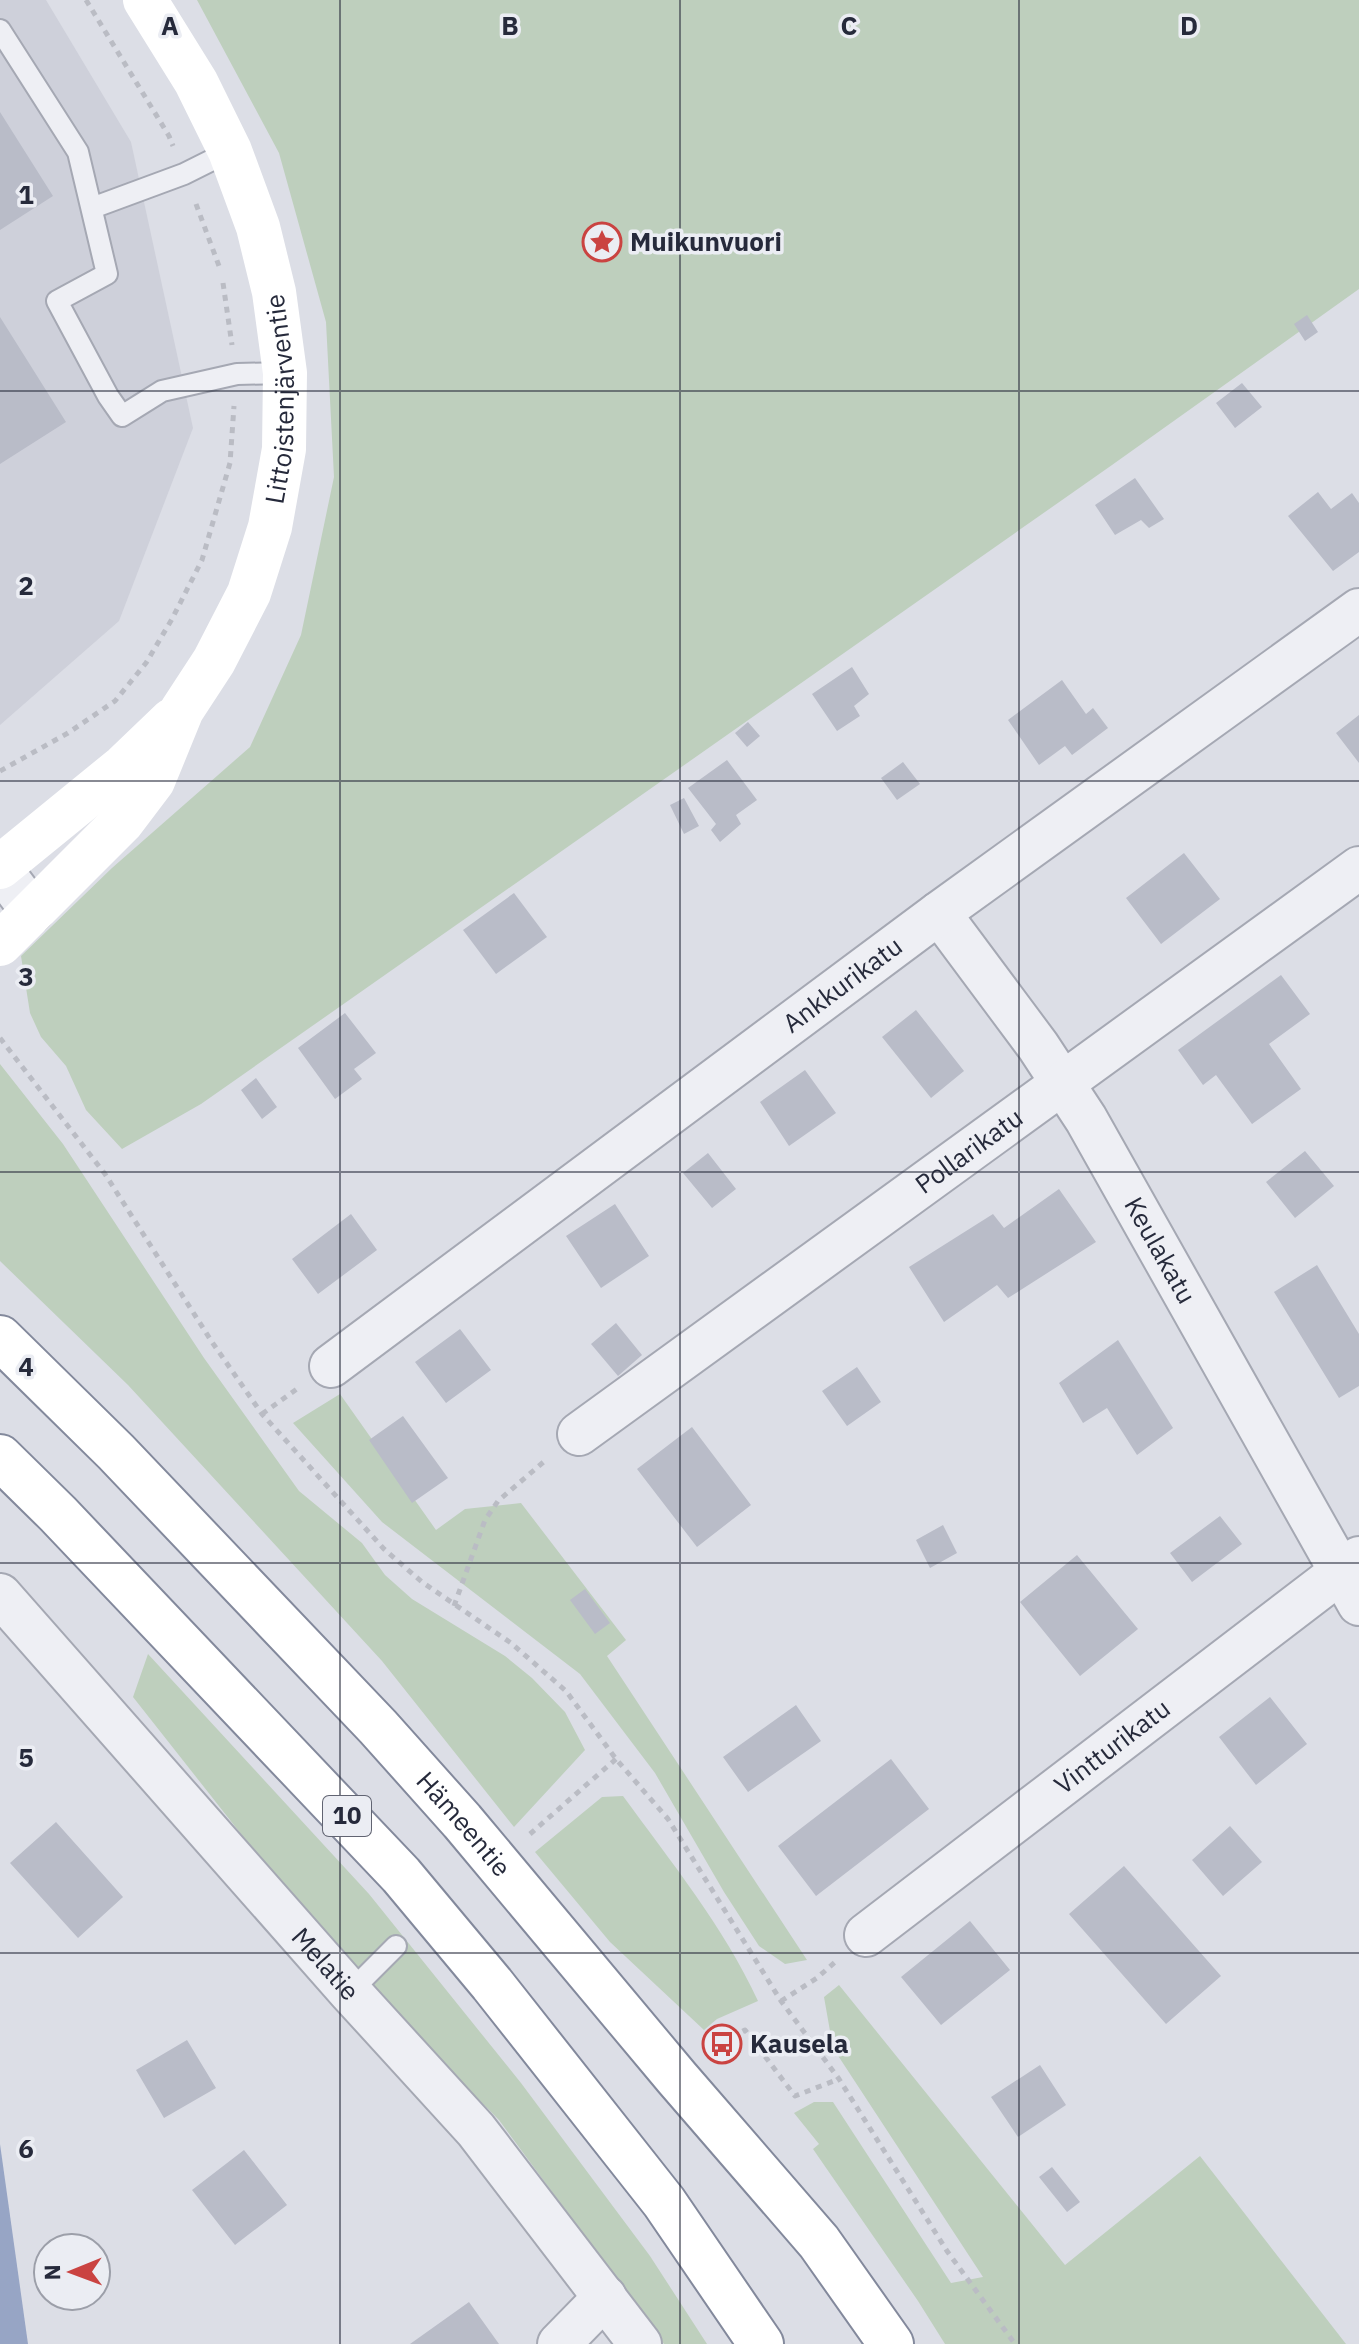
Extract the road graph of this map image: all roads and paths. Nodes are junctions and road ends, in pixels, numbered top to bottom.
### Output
1 (145, 0) edge
2 (0, 30) edge
3 (230, 151) junction
4 (92, 208) junction
5 (285, 373) junction
6 (1359, 610) edge
7 (182, 710) junction
8 (0, 868) edge
9 (1359, 868) edge
10 (32, 911) junction
11 (939, 913) junction
12 (0, 944) edge
13 (0, 1038) edge
14 (1063, 1083) junction
15 (0, 1338) edge
16 (331, 1366) dead end
17 (579, 1434) joint
18 (0, 1457) edge
19 (1353, 1578) edge
20 (0, 1595) edge
21 (454, 1606) junction
22 (616, 1759) junction
23 (526, 1838) dead end
24 (866, 1935) joint
25 (396, 1946) dead end
26 (350, 1992) junction
27 (781, 2001) junction
28 (732, 2037) dead end
29 (839, 2079) junction
30 (605, 2297) junction
31 (559, 2344) edge
32 (640, 2344) edge
33 (761, 2344) edge
34 (891, 2344) edge
35 (1015, 2344) edge

1 - 3 main road, Littoistenjärventie
2 - 4 lane
3 - 4 lane
3 - 5 main road, Littoistenjärventie
4 - 5 lane
5 - 7 main road, Littoistenjärventie
6 - 11 street, Ankkurikatu
7 - 8 main road, Littoistenjärventie
7 - 10 main road, Littoistenjärventie
8 - 10 street
9 - 14 street, Pollarikatu
10 - 12 main road, Littoistenjärventie
11 - 14 street, Keulakatu
11 - 16 street, Ankkurikatu
13 - 21 path
14 - 17 street, Pollarikatu
14 - 19 street, Keulakatu
15 - 34 main road, Hämeentie
17 - 21 path
18 - 33 main road, 10
19 - 24 street, Vintturikatu
20 - 26 street, Melatie
21 - 22 path
22 - 23 path
22 - 27 path
24 - 27 path
25 - 26 lane
26 - 30 street, Melatie
27 - 29 path
28 - 29 path
29 - 35 path
30 - 31 street
30 - 32 street, Melatie

